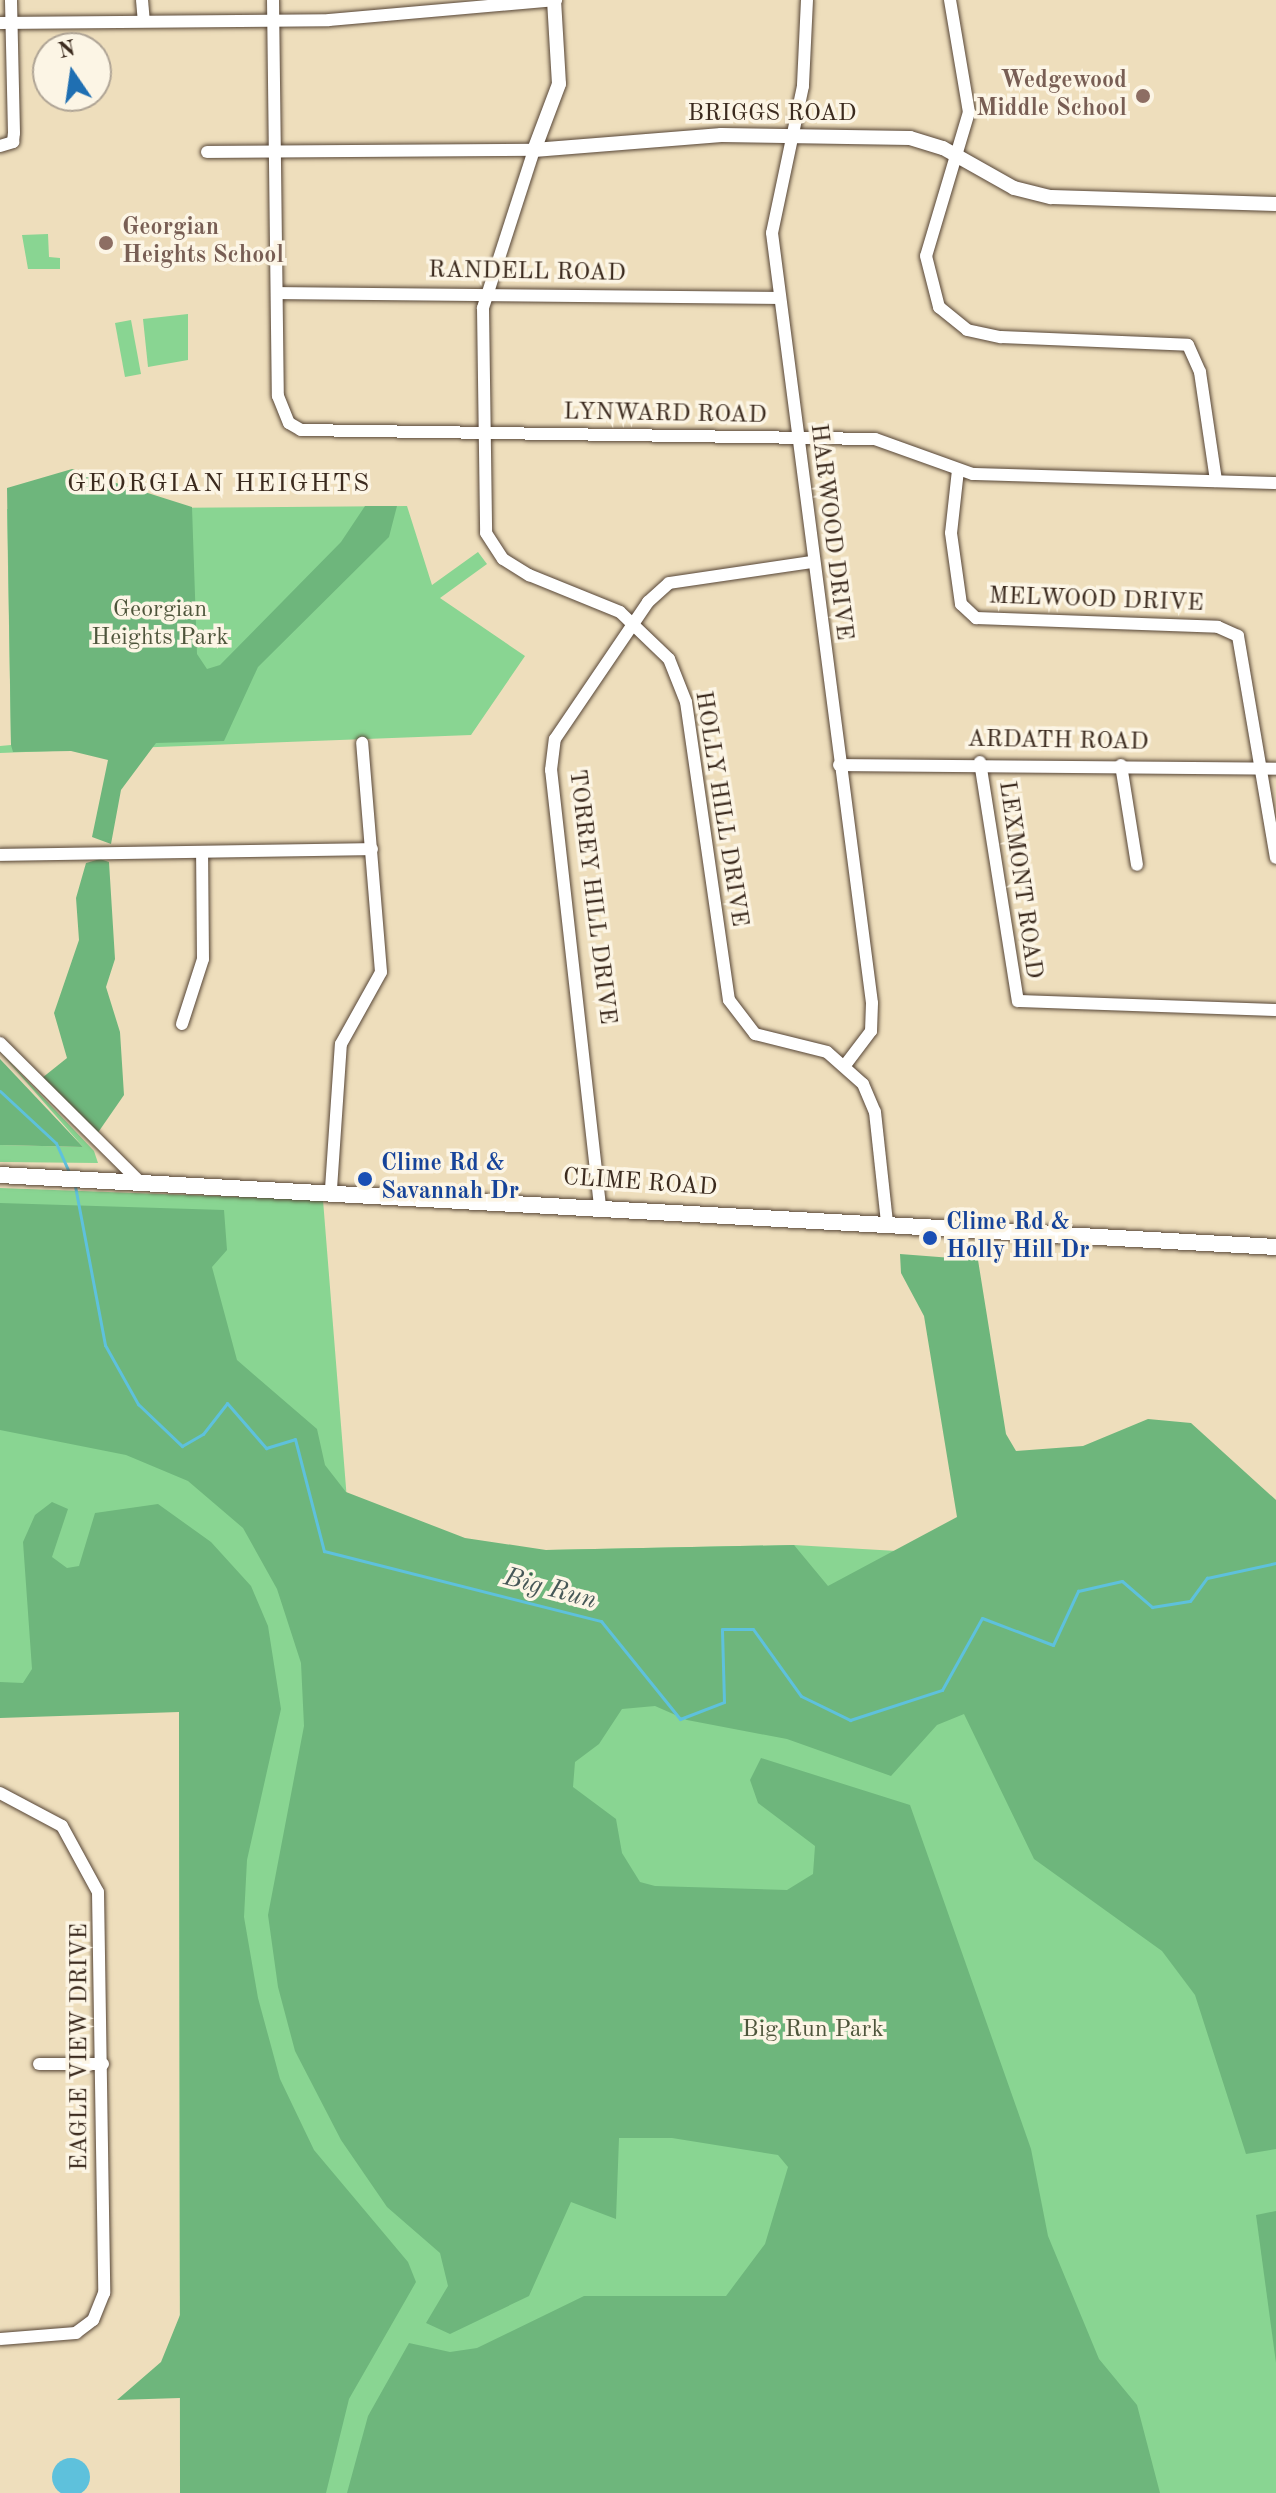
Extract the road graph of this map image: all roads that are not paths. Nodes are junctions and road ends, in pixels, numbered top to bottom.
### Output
1 (11, 0) edge
2 (142, 0) edge
3 (273, 0) edge
4 (410, 0) edge
5 (555, 0) edge
6 (807, 0) edge
7 (950, 0) edge
8 (412, 15) junction
9 (144, 21) junction
10 (276, 22) junction
11 (7, 23) edge
12 (789, 136) junction
13 (6, 144) edge
14 (534, 150) junction
15 (207, 152) dead end
16 (276, 152) junction
17 (956, 154) junction
18 (1276, 204) edge
19 (277, 293) junction
20 (486, 294) junction
21 (777, 298) junction
22 (481, 436) junction
23 (796, 438) junction
24 (958, 470) junction
25 (1216, 481) junction
26 (1276, 483) edge
27 (812, 562) junction
28 (634, 623) junction
29 (362, 743) dead end
30 (980, 762) junction
31 (839, 765) junction
32 (1121, 765) junction
33 (1262, 769) junction
34 (1276, 769) edge
35 (372, 849) junction
36 (202, 852) junction
37 (0, 855) edge
38 (1276, 858) edge
39 (1137, 865) dead end
40 (1276, 1010) edge
41 (182, 1024) dead end
42 (0, 1043) edge
43 (846, 1064) junction
44 (0, 1175) edge
45 (138, 1180) junction
46 (331, 1189) junction
47 (600, 1206) junction
48 (887, 1223) junction
49 (1276, 1247) edge
50 (0, 1793) edge
51 (39, 2064) dead end
52 (103, 2064) junction
53 (0, 2339) edge

1 - 11 street
2 - 9 street
3 - 10 street
4 - 8 street
5 - 8 street
5 - 14 street, HOLLY HILL DRIVE
6 - 12 street, HARWOOD DRIVE
7 - 17 street
8 - 10 street
9 - 10 street
9 - 11 street
10 - 16 street
11 - 13 street
12 - 14 street, BRIGGS ROAD
12 - 17 street, BRIGGS ROAD
12 - 21 street, HARWOOD DRIVE
14 - 16 street, BRIGGS ROAD
14 - 20 street, HOLLY HILL DRIVE
15 - 16 street, BRIGGS ROAD
16 - 19 street
17 - 18 street, BRIGGS ROAD
17 - 25 street
19 - 20 street, RANDELL ROAD
19 - 22 street, LYNWARD ROAD
20 - 21 street, RANDELL ROAD
20 - 22 street, HOLLY HILL DRIVE
21 - 23 street, HARWOOD DRIVE
22 - 23 street, LYNWARD ROAD
22 - 28 street, HOLLY HILL DRIVE
23 - 24 street, LYNWARD ROAD
23 - 27 street, HARWOOD DRIVE
24 - 25 street, LYNWARD ROAD
24 - 33 street, MELWOOD DRIVE
25 - 26 street, LYNWARD ROAD
27 - 28 street, TORREY HILL DRIVE
27 - 31 street, HARWOOD DRIVE
28 - 43 street, HOLLY HILL DRIVE
28 - 47 street, TORREY HILL DRIVE
29 - 35 street
30 - 31 street, ARDATH ROAD
30 - 32 street, ARDATH ROAD
30 - 40 street, LEXMONT ROAD
31 - 43 street, HARWOOD DRIVE
32 - 33 street, ARDATH ROAD
32 - 39 street
33 - 34 street, ARDATH ROAD
33 - 38 street, MELWOOD DRIVE
35 - 36 street
35 - 46 street
36 - 37 street
36 - 41 street
42 - 45 street
43 - 48 street
44 - 45 main road, CLIME ROAD
45 - 46 main road, CLIME ROAD
46 - 47 main road, CLIME ROAD
47 - 48 main road, CLIME ROAD
48 - 49 main road, CLIME ROAD
50 - 52 street, EAGLE VIEW DRIVE
51 - 52 street
52 - 53 street, EAGLE VIEW DRIVE

